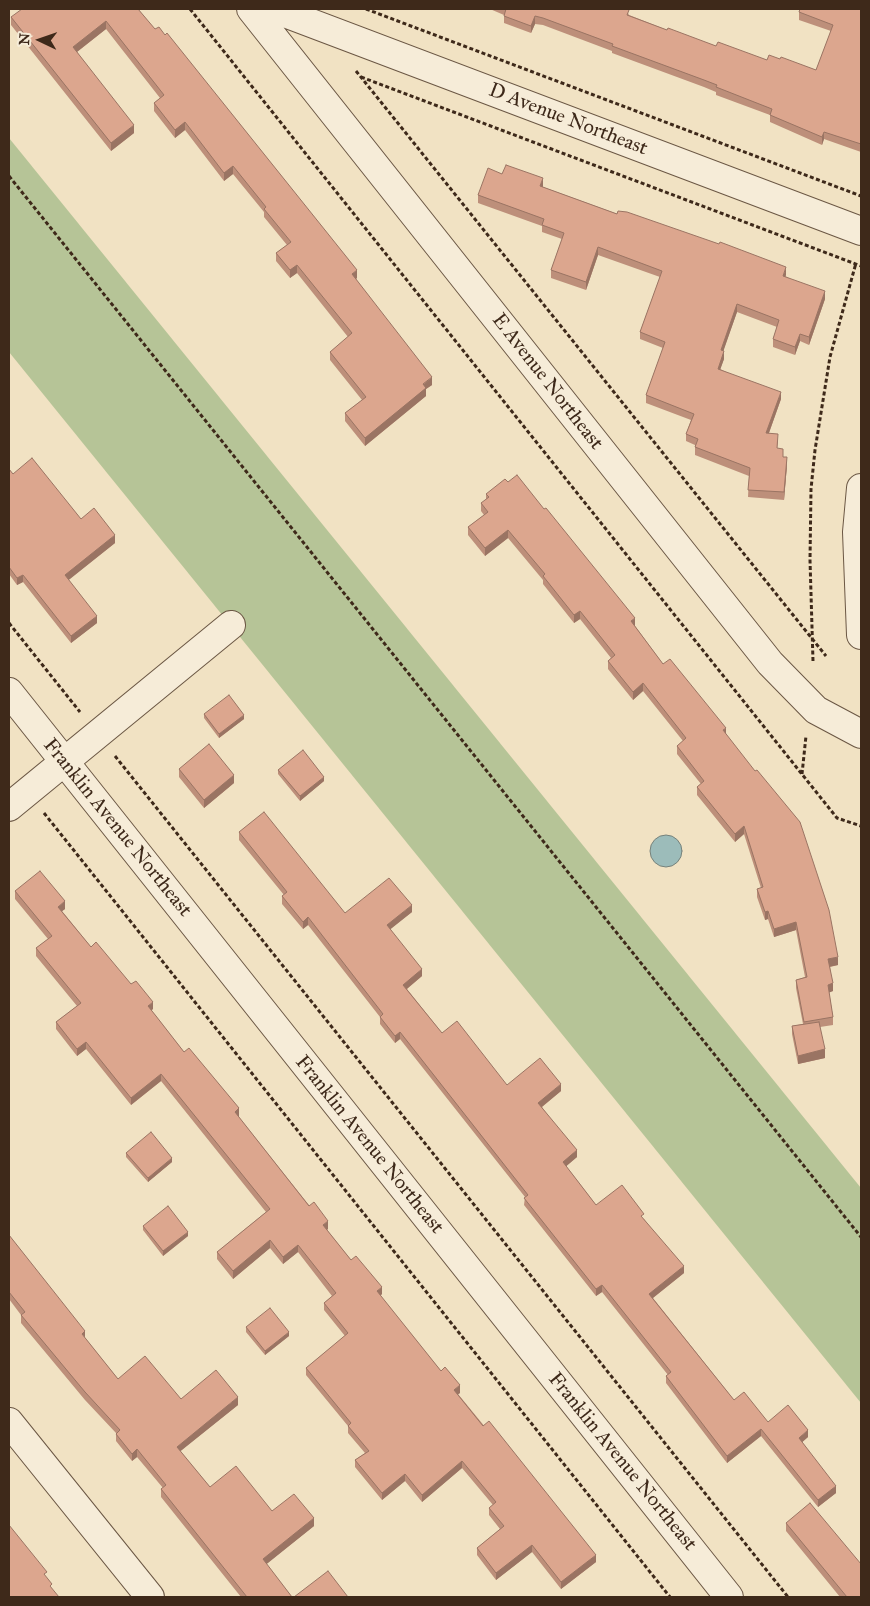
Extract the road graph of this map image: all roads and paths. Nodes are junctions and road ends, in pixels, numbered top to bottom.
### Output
1 (190, 9) edge
2 (251, 9) edge
3 (274, 9) edge
4 (366, 9) edge
5 (351, 65) dead end
6 (361, 76) junction
7 (9, 176) edge
8 (861, 196) edge
9 (860, 244) edge
10 (856, 264) junction
11 (861, 266) edge
12 (861, 488) edge
13 (9, 623) edge
14 (230, 625) dead end
15 (861, 635) edge
16 (813, 642) junction
17 (826, 656) dead end
18 (813, 661) dead end
19 (9, 692) edge
20 (86, 719) dead end
21 (806, 728) dead end
22 (861, 734) edge
23 (110, 750) dead end
24 (64, 761) junction
25 (802, 774) junction
26 (9, 807) edge
27 (39, 807) dead end
28 (861, 826) edge
29 (861, 1237) edge
30 (9, 1422) edge
31 (150, 1597) edge
32 (670, 1597) edge
33 (730, 1597) edge
34 (788, 1597) edge

1 - 25 path
2 - 22 street, E Avenue Northeast
3 - 9 street, D Avenue Northeast
4 - 8 path
5 - 6 path
6 - 10 path
6 - 16 path
7 - 29 path
9 - 10 path
10 - 11 path
10 - 16 path
12 - 15 street
13 - 20 path
14 - 24 street
16 - 17 path
16 - 18 path
19 - 24 street, Franklin Avenue Northeast
21 - 25 path
23 - 34 path
24 - 26 street
24 - 33 street, Franklin Avenue Northeast
25 - 28 path
27 - 32 path
30 - 31 street

